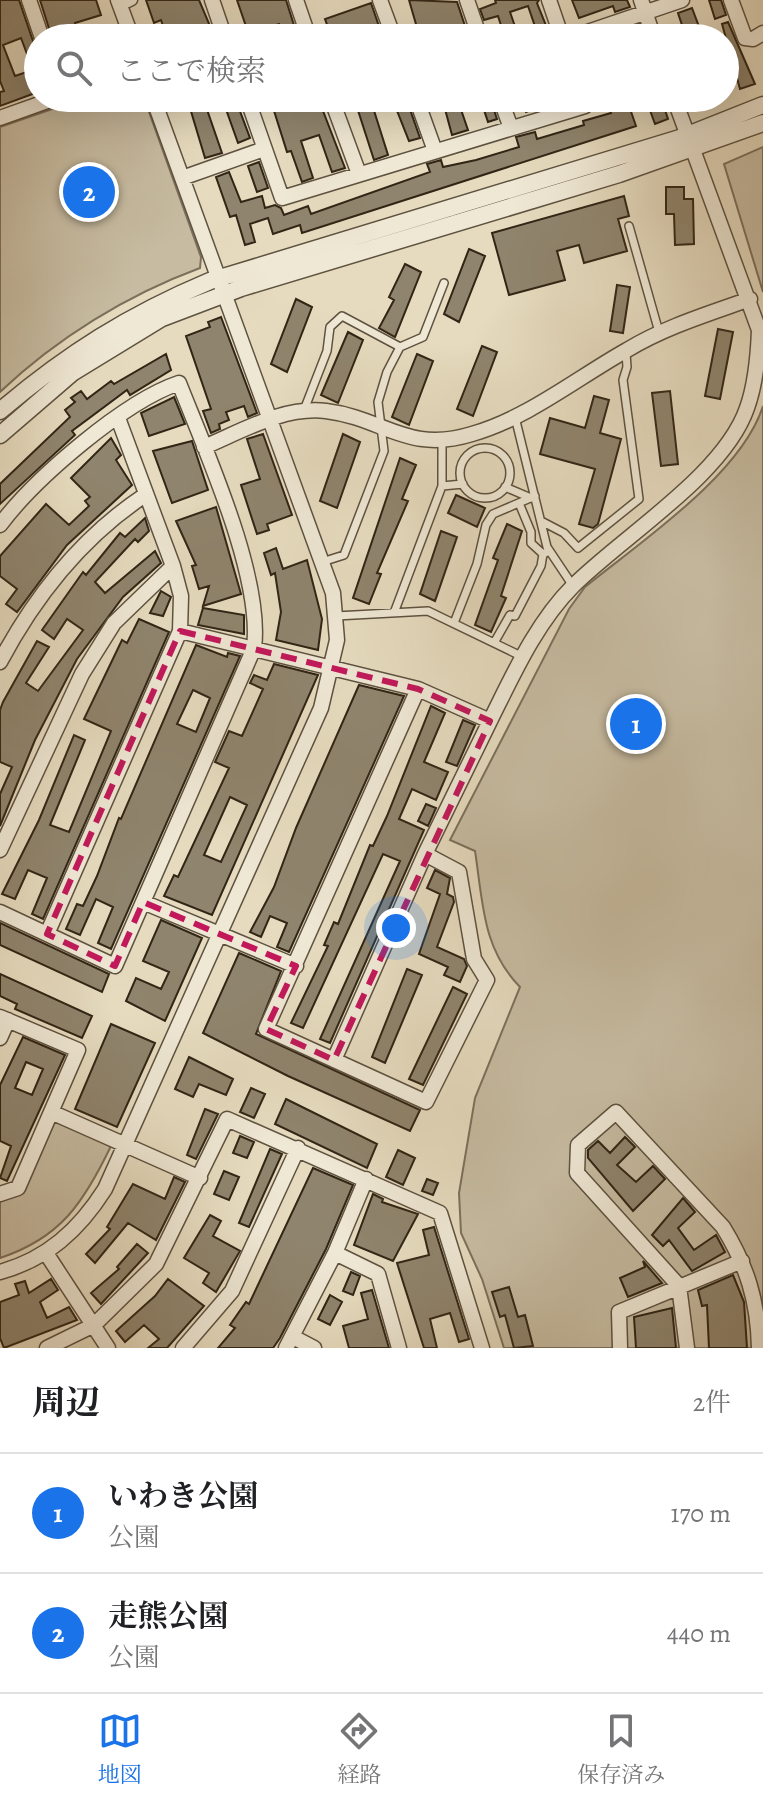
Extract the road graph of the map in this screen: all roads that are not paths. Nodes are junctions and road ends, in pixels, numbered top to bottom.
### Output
1 (29, 0) edge
2 (212, 0) edge
3 (296, 0) edge
4 (380, 0) edge
5 (467, 0) edge
6 (549, 0) edge
7 (682, 0) edge
8 (731, 0) edge
9 (126, 1) edge
10 (643, 6) edge
11 (37, 24) edge
12 (130, 24) edge
13 (220, 24) edge
14 (304, 24) edge
15 (389, 24) edge
16 (475, 24) edge
17 (557, 24) edge
18 (602, 24) edge
19 (763, 33) edge
20 (763, 105) edge
21 (24, 109) edge
22 (158, 112) edge
23 (252, 112) edge
24 (336, 112) edge
25 (421, 112) edge
26 (505, 112) edge
27 (565, 112) edge
28 (679, 112) edge
29 (0, 118) edge
30 (763, 123) edge
31 (511, 128) junction
32 (690, 142) junction
33 (264, 149) junction
34 (435, 151) junction
35 (359, 174) junction
36 (182, 178) junction
37 (629, 226) dead end
38 (444, 283) dead end
39 (222, 286) junction
40 (750, 299) junction
41 (659, 332) junction
42 (400, 347) junction
43 (625, 350) junction
44 (0, 411) edge
45 (303, 412) junction
46 (515, 415) junction
47 (118, 418) junction
48 (270, 420) junction
49 (380, 428) junction
50 (0, 435) edge
51 (442, 441) junction
52 (204, 447) junction
53 (463, 484) junction
54 (442, 486) junction
55 (505, 487) junction
56 (145, 495) junction
57 (488, 497) junction
58 (533, 497) junction
59 (519, 503) junction
60 (493, 514) junction
61 (541, 521) junction
62 (0, 525) edge
63 (546, 553) junction
64 (322, 562) junction
65 (173, 566) junction
66 (573, 586) junction
67 (394, 613) junction
68 (336, 616) junction
69 (454, 623) junction
70 (180, 631) junction
71 (494, 643) junction
72 (254, 648) junction
73 (523, 657) junction
74 (0, 662) edge
75 (333, 667) junction
76 (418, 689) junction
77 (490, 721) junction
78 (0, 850) edge
79 (425, 854) junction
80 (143, 902) junction
81 (0, 912) edge
82 (47, 934) junction
83 (219, 935) junction
84 (296, 966) junction
85 (4, 1019) edge
86 (0, 1038) edge
87 (334, 1060) junction
88 (51, 1112) junction
89 (126, 1144) junction
90 (298, 1148) junction
91 (200, 1178) junction
92 (366, 1179) junction
93 (0, 1194) edge
94 (46, 1253) junction
95 (335, 1253) junction
96 (742, 1261) junction
97 (0, 1272) edge
98 (679, 1286) junction
99 (94, 1325) junction
100 (290, 1342) edge
101 (47, 1348) edge
102 (108, 1348) edge
103 (183, 1348) edge
104 (314, 1348) edge
105 (399, 1348) edge
106 (482, 1348) edge
107 (620, 1348) edge
108 (687, 1348) edge
109 (759, 1348) edge

1 - 11 street
2 - 13 street
3 - 14 street
4 - 15 street
5 - 16 street
6 - 17 street
7 - 10 street
8 - 19 street
9 - 12 street
10 - 18 street
20 - 32 street
21 - 29 street
22 - 36 street
23 - 33 street
24 - 35 street
25 - 34 street
26 - 31 street
27 - 31 street
28 - 32 street
30 - 32 street
31 - 34 street
32 - 39 street
32 - 40 street
33 - 35 street
33 - 36 street
34 - 35 street
36 - 39 street
37 - 41 lane
38 - 42 lane
39 - 44 street
39 - 48 street
39 - 50 street
40 - 41 street
40 - 66 street
41 - 43 street
42 - 45 lane
42 - 49 lane
43 - 46 street
43 - 61 lane
45 - 48 street
45 - 49 street
46 - 51 street
46 - 58 lane
47 - 52 street
47 - 56 street
47 - 62 street
48 - 52 street
48 - 64 street
49 - 51 street
49 - 64 lane
51 - 54 lane
52 - 72 street
53 - 54 lane
53 - 55 lane
53 - 57 lane
54 - 67 lane
55 - 57 lane
55 - 58 lane
56 - 65 street
56 - 74 street
57 - 60 lane
58 - 59 lane
58 - 61 lane
59 - 60 lane
59 - 63 lane
60 - 69 lane
61 - 63 lane
63 - 66 lane
63 - 71 lane
64 - 68 street
65 - 70 street
65 - 78 street
66 - 73 street
67 - 68 lane
67 - 69 lane
68 - 75 street
69 - 71 lane
70 - 72 street
70 - 82 street
71 - 73 lane
72 - 75 street
72 - 80 street
73 - 77 street
75 - 76 street
75 - 83 street
76 - 77 street
76 - 84 street
77 - 79 street
79 - 87 street
79 - 87 street
80 - 82 street
80 - 83 street
81 - 82 street
83 - 84 street
83 - 89 street
84 - 87 street
85 - 86 street
85 - 88 street
88 - 89 street
88 - 93 street
89 - 91 street
89 - 94 street
90 - 91 street
90 - 92 street
90 - 103 street
91 - 99 street
92 - 95 street
92 - 106 street
94 - 97 street
94 - 99 street
95 - 100 street
95 - 105 street
96 - 98 street
96 - 98 street
96 - 109 street
98 - 107 street
98 - 108 street
99 - 101 street
99 - 102 street
100 - 104 street

